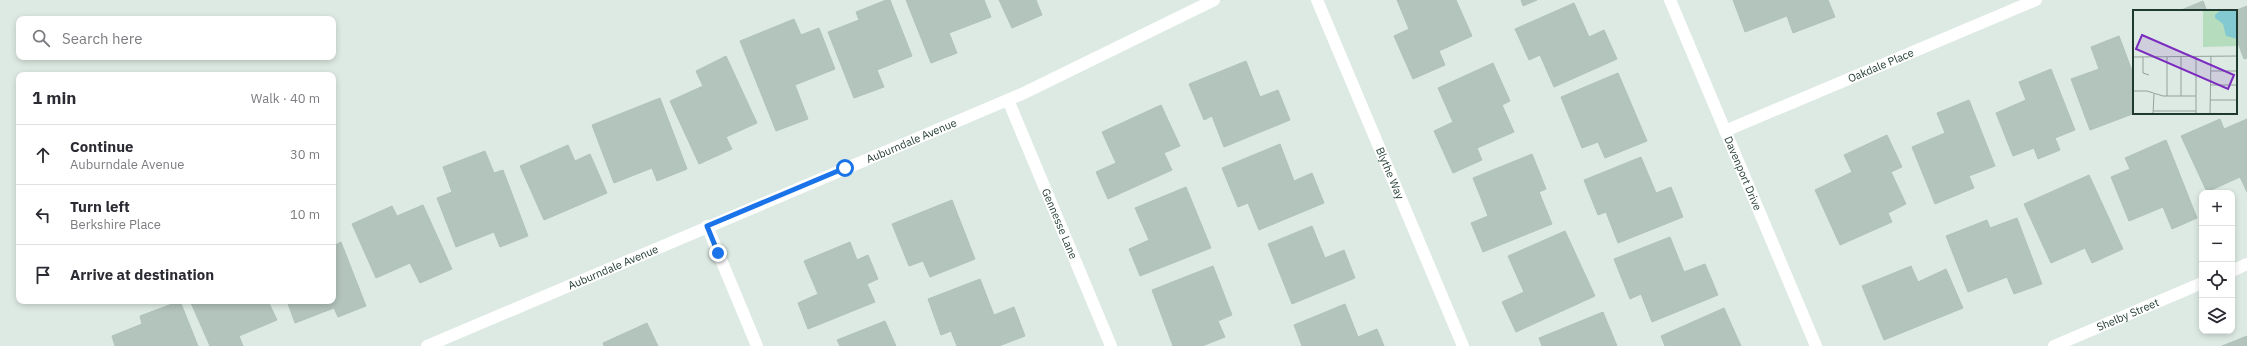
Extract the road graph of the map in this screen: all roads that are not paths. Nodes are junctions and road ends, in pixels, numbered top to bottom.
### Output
1 (1214, 0) edge
2 (1317, 0) edge
3 (1670, 0) edge
4 (2036, 0) edge
5 (1008, 100) junction
6 (1725, 131) junction
7 (707, 226) junction
8 (2247, 264) edge
9 (2235, 270) edge
10 (2199, 284) edge
11 (427, 346) edge
12 (757, 346) edge
13 (1111, 346) edge
14 (1463, 346) edge
15 (1816, 346) edge
16 (2054, 346) edge

1 - 5 street, Auburndale Avenue
2 - 14 street, Blythe Way
3 - 6 street, Davenport Drive
4 - 6 street, Oakdale Place
5 - 7 street, Auburndale Avenue
5 - 13 street, Gennesse Lane
6 - 15 street, Davenport Drive
7 - 11 street, Auburndale Avenue
7 - 12 street
8 - 9 street
10 - 16 street, Shelby Street

